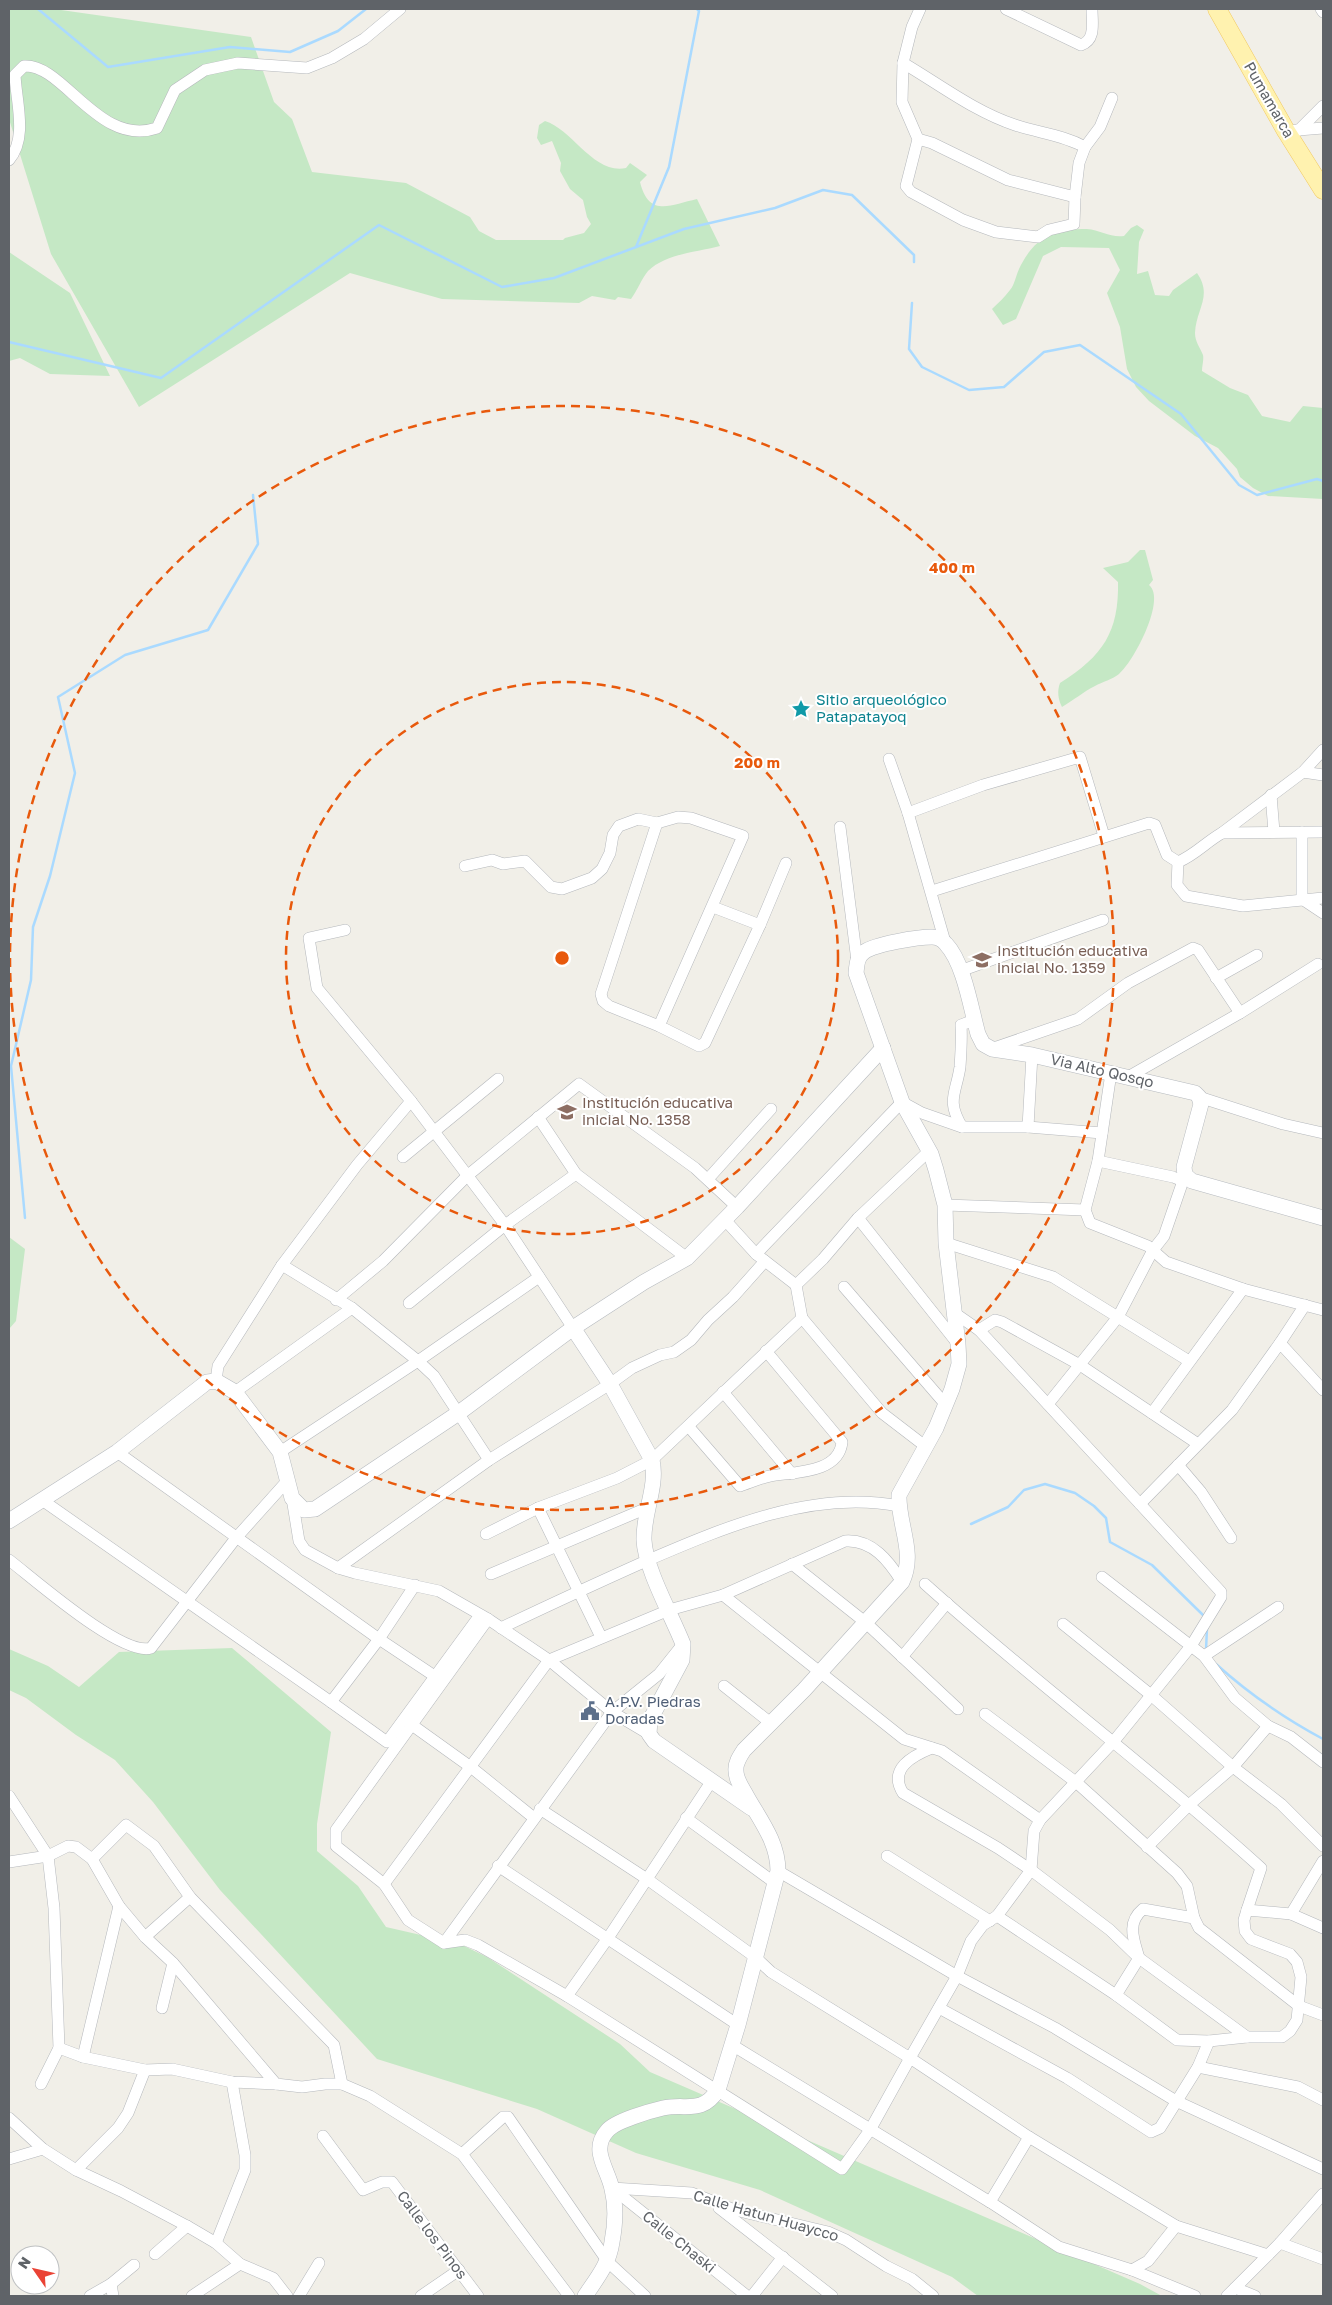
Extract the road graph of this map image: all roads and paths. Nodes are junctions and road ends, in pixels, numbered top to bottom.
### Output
1 (400, 9) edge
2 (920, 9) edge
3 (1006, 9) edge
4 (1092, 9) edge
5 (1217, 9) edge
6 (1321, 9) edge
7 (1323, 12) edge
8 (903, 64) junction
9 (1112, 98) dead end
10 (1323, 106) edge
11 (1323, 128) edge
12 (1293, 130) junction
13 (918, 139) junction
14 (1085, 147) junction
15 (9, 160) edge
16 (1323, 190) edge
17 (1075, 197) junction
18 (1323, 750) edge
19 (889, 759) dead end
20 (1303, 772) junction
21 (1323, 775) edge
22 (1270, 795) junction
23 (908, 813) junction
24 (657, 822) junction
25 (840, 827) dead end
26 (1274, 832) junction
27 (1302, 832) junction
28 (1323, 832) edge
29 (1222, 833) junction
30 (1104, 836) junction
31 (1178, 862) junction
32 (786, 863) dead end
33 (465, 866) dead end
34 (932, 891) junction
35 (1302, 898) junction
36 (1323, 898) edge
37 (713, 907) junction
38 (1323, 913) edge
39 (1103, 920) dead end
40 (760, 925) junction
41 (345, 930) dead end
42 (945, 942) junction
43 (1257, 956) dead end
44 (857, 961) junction
45 (1318, 964) dead end
46 (960, 971) junction
47 (1216, 978) junction
48 (1240, 1013) junction
49 (974, 1020) junction
50 (659, 1026) junction
51 (883, 1048) junction
52 (992, 1049) junction
53 (1032, 1055) junction
54 (1111, 1073) junction
55 (1128, 1076) junction
56 (498, 1079) dead end
57 (1199, 1097) junction
58 (411, 1101) junction
59 (902, 1102) junction
60 (771, 1109) dead end
61 (538, 1117) junction
62 (1028, 1126) junction
63 (962, 1127) junction
64 (434, 1132) junction
65 (1102, 1133) junction
66 (1323, 1133) edge
67 (929, 1151) junction
68 (403, 1157) dead end
69 (1098, 1161) junction
70 (576, 1174) junction
71 (467, 1176) junction
72 (1184, 1178) junction
73 (708, 1179) junction
74 (945, 1205) junction
75 (737, 1207) junction
76 (1085, 1210) junction
77 (858, 1218) junction
78 (1323, 1218) edge
79 (725, 1220) junction
80 (505, 1225) junction
81 (946, 1242) junction
82 (1153, 1250) junction
83 (760, 1257) junction
84 (688, 1258) junction
85 (282, 1265) junction
86 (539, 1277) junction
87 (796, 1285) junction
88 (844, 1287) dead end
89 (1243, 1289) junction
90 (336, 1300) junction
91 (409, 1303) dead end
92 (1305, 1305) junction
93 (352, 1308) junction
94 (1323, 1310) edge
95 (953, 1312) junction
96 (1118, 1317) junction
97 (802, 1318) junction
98 (573, 1328) junction
99 (979, 1330) junction
100 (1280, 1343) junction
101 (958, 1344) junction
102 (766, 1352) junction
103 (418, 1361) junction
104 (1189, 1361) junction
105 (1080, 1365) junction
106 (216, 1381) junction
107 (610, 1384) junction
108 (1323, 1390) edge
109 (234, 1392) junction
110 (723, 1392) junction
111 (1048, 1404) junction
112 (946, 1405) junction
113 (460, 1412) junction
114 (1152, 1413) junction
115 (689, 1427) junction
116 (1198, 1444) junction
117 (925, 1446) junction
118 (117, 1452) junction
119 (280, 1452) junction
120 (489, 1460) junction
121 (652, 1460) junction
122 (1178, 1465) junction
123 (792, 1474) junction
124 (288, 1480) junction
125 (292, 1498) junction
126 (42, 1500) junction
127 (1140, 1504) junction
128 (899, 1506) junction
129 (538, 1508) junction
130 (647, 1508) junction
131 (9, 1521) edge
132 (486, 1534) dead end
133 (236, 1538) junction
134 (1231, 1538) dead end
135 (557, 1545) junction
136 (9, 1560) edge
137 (648, 1561) junction
138 (792, 1564) junction
139 (338, 1568) junction
140 (491, 1574) dead end
141 (1102, 1577) dead end
142 (902, 1582) junction
143 (416, 1584) junction
144 (925, 1584) dead end
145 (578, 1591) junction
146 (724, 1595) junction
147 (186, 1602) junction
148 (947, 1603) junction
149 (1278, 1607) dead end
150 (670, 1610) junction
151 (484, 1617) junction
152 (865, 1622) junction
153 (1063, 1624) dead end
154 (501, 1628) junction
155 (601, 1637) junction
156 (379, 1639) junction
157 (683, 1644) junction
158 (1191, 1646) junction
159 (1204, 1656) junction
160 (902, 1657) junction
161 (549, 1660) junction
162 (820, 1672) junction
163 (436, 1677) junction
164 (724, 1686) dead end
165 (1151, 1695) junction
166 (331, 1702) junction
167 (958, 1709) dead end
168 (612, 1712) junction
169 (985, 1714) dead end
170 (772, 1724) junction
171 (412, 1725) junction
172 (1268, 1726) junction
173 (649, 1734) junction
174 (1114, 1741) junction
175 (932, 1748) junction
176 (1323, 1762) edge
177 (1233, 1767) junction
178 (472, 1768) junction
179 (711, 1782) junction
180 (1077, 1783) junction
181 (9, 1796) edge
182 (1190, 1804) junction
183 (754, 1810) junction
184 (537, 1814) junction
185 (686, 1818) junction
186 (1040, 1820) junction
187 (1323, 1846) edge
188 (1147, 1847) junction
189 (48, 1856) junction
190 (887, 1856) dead end
191 (92, 1859) junction
192 (1323, 1861) edge
193 (9, 1862) edge
194 (498, 1866) junction
195 (1031, 1870) junction
196 (776, 1877) junction
197 (647, 1879) junction
198 (384, 1884) junction
199 (190, 1896) junction
200 (119, 1906) junction
201 (1247, 1910) junction
202 (1291, 1914) junction
203 (994, 1918) junction
204 (1194, 1918) junction
205 (1323, 1928) edge
206 (145, 1937) junction
207 (608, 1938) junction
208 (444, 1943) junction
209 (755, 1957) junction
210 (1139, 1958) junction
211 (173, 1963) junction
212 (957, 1976) junction
213 (1116, 1995) junction
214 (567, 1996) junction
215 (1299, 2006) junction
216 (162, 2008) dead end
217 (939, 2008) junction
218 (1323, 2015) edge
219 (738, 2025) junction
220 (1246, 2037) junction
221 (1208, 2042) junction
222 (732, 2045) junction
223 (59, 2048) junction
224 (83, 2057) junction
225 (910, 2058) junction
226 (1198, 2067) junction
227 (145, 2070) junction
228 (232, 2082) junction
229 (40, 2084) dead end
230 (276, 2084) junction
231 (342, 2084) junction
232 (718, 2090) junction
233 (1323, 2100) edge
234 (1176, 2101) junction
235 (9, 2118) edge
236 (870, 2130) junction
237 (323, 2136) dead end
238 (1029, 2137) junction
239 (43, 2149) junction
240 (462, 2154) junction
241 (9, 2159) edge
242 (1323, 2169) edge
243 (76, 2170) junction
244 (612, 2188) junction
245 (1323, 2194) edge
246 (709, 2200) junction
247 (990, 2202) junction
248 (187, 2226) junction
249 (1176, 2226) junction
250 (216, 2243) junction
251 (1280, 2243) junction
252 (155, 2254) dead end
253 (1268, 2255) junction
254 (783, 2257) junction
255 (1323, 2259) edge
256 (608, 2262) junction
257 (240, 2264) junction
258 (319, 2264) dead end
259 (134, 2265) dead end
260 (458, 2270) junction
261 (1132, 2270) junction
262 (111, 2284) junction
263 (1231, 2292) edge
264 (90, 2296) edge
265 (113, 2296) edge
266 (192, 2296) edge
267 (287, 2296) edge
268 (300, 2296) edge
269 (421, 2296) edge
270 (478, 2296) edge
271 (569, 2296) edge
272 (585, 2296) edge
273 (646, 2296) edge
274 (747, 2296) edge
275 (752, 2296) edge
276 (832, 2296) edge
277 (932, 2296) edge
278 (1195, 2296) edge
279 (1255, 2296) edge

1 - 15 street
2 - 8 street
3 - 4 street
5 - 12 main road, Pumamarca
6 - 7 street
8 - 13 street
8 - 14 street
9 - 14 street
10 - 12 street
11 - 12 street
12 - 16 main road, Pumamarca
13 - 17 street
13 - 17 street
14 - 17 street
18 - 20 street
19 - 23 street
20 - 21 street
20 - 22 street
22 - 26 street
22 - 29 street
23 - 30 street
23 - 34 street
24 - 33 street
24 - 37 street
24 - 50 street
25 - 44 street
26 - 27 street
26 - 29 street
27 - 28 street
27 - 35 street
29 - 31 street
30 - 31 street
30 - 34 street
31 - 35 street
32 - 40 street
34 - 42 street
35 - 36 street
35 - 38 street
37 - 40 street
37 - 50 street
39 - 46 street
40 - 50 street
41 - 58 street
42 - 44 street
42 - 46 street
43 - 47 street
44 - 51 street
45 - 48 street
46 - 49 street
47 - 48 street
47 - 52 street
48 - 55 street
49 - 52 street
49 - 63 street
51 - 59 street
51 - 75 street
52 - 53 street, Via Alto Qosqo
53 - 54 street, Via Alto Qosqo
53 - 62 street
54 - 55 street, Via Alto Qosqo
54 - 65 street
55 - 57 street, Via Alto Qosqo
56 - 64 street
57 - 66 street
57 - 72 street
58 - 64 street
58 - 85 street
59 - 63 street
59 - 67 street
59 - 83 street
60 - 73 street
61 - 70 street
61 - 71 street
61 - 73 street
62 - 63 street
62 - 65 street
64 - 68 street
64 - 71 street
65 - 69 street
67 - 74 street
67 - 77 street
69 - 72 street
69 - 76 street
70 - 80 street
70 - 84 street
71 - 80 street
71 - 90 street
72 - 78 street
72 - 82 street
73 - 75 street
74 - 76 street
74 - 81 street
75 - 79 street
76 - 82 street
77 - 87 street
77 - 101 street
79 - 83 street
79 - 84 street
80 - 86 street
80 - 91 street
81 - 95 street
81 - 96 street
82 - 89 street
82 - 96 street
83 - 87 street
83 - 107 street
84 - 98 street
85 - 90 street
85 - 106 street
86 - 98 street
86 - 103 street
87 - 97 street
88 - 112 street
89 - 92 street
89 - 104 street
90 - 93 street
92 - 94 street
92 - 100 street
93 - 103 street
93 - 109 street
95 - 99 street
95 - 101 street
96 - 104 street
96 - 105 street
97 - 102 street
97 - 117 street
98 - 107 street
98 - 113 street
99 - 105 street
99 - 111 street
100 - 108 street
100 - 116 street
101 - 112 street
102 - 110 street
102 - 123 street
103 - 113 street
103 - 119 street
104 - 114 street
105 - 111 street
105 - 114 street
106 - 109 street
106 - 118 street
107 - 120 street
107 - 121 street
109 - 119 street
110 - 115 street
110 - 123 street
111 - 127 street
112 - 117 street
113 - 120 street
113 - 125 street
114 - 116 street
115 - 121 street
115 - 123 street
116 - 122 street
117 - 128 street
118 - 126 street
118 - 133 street
119 - 124 street
120 - 139 street
121 - 129 street
121 - 130 street
122 - 127 street
122 - 134 street
124 - 125 street
124 - 133 street
125 - 139 street
126 - 131 street
126 - 147 street
127 - 158 street
128 - 137 street
128 - 142 street
129 - 132 street
129 - 135 street
130 - 135 street
130 - 137 street
133 - 147 street
133 - 156 street
135 - 140 street
135 - 145 street
136 - 147 street
137 - 145 street
137 - 150 street
138 - 142 street
138 - 146 street
138 - 152 street
139 - 143 street
141 - 158 street
142 - 152 street
143 - 151 street
143 - 156 street
144 - 148 street
145 - 154 street
145 - 155 street
146 - 150 street
146 - 162 street
147 - 166 street
148 - 160 street
148 - 174 street
149 - 159 street
150 - 155 street
150 - 157 street
151 - 154 street
151 - 163 street
151 - 171 street
152 - 160 street
152 - 162 street
153 - 165 street
154 - 161 street
155 - 161 street
156 - 163 street
156 - 166 street
157 - 168 street
157 - 173 street
158 - 159 street
158 - 165 street
159 - 172 street
160 - 167 street
161 - 168 street
161 - 178 street
162 - 170 street
162 - 175 street
163 - 166 street
164 - 170 street
165 - 174 street
165 - 177 street
168 - 173 street
168 - 184 street
169 - 180 street
170 - 183 street
171 - 178 street
171 - 198 street
172 - 176 street
172 - 177 street
173 - 179 street
174 - 180 street
174 - 182 street
175 - 186 street
175 - 195 street
177 - 182 street
177 - 187 street
178 - 184 street
178 - 198 street
179 - 183 street
179 - 185 street
180 - 186 street
180 - 188 street
181 - 189 street
182 - 188 street
182 - 201 street
183 - 196 street
184 - 194 street
184 - 197 street
185 - 196 street
185 - 197 street
186 - 195 street
188 - 204 street
189 - 191 street
189 - 193 street
189 - 223 street
190 - 203 street
191 - 199 street
191 - 200 street
192 - 202 street
194 - 207 street
194 - 208 street
195 - 203 street
195 - 210 street
196 - 209 street
196 - 212 street
197 - 207 street
197 - 209 street
198 - 208 street
199 - 206 street
199 - 231 street
200 - 206 street
200 - 224 street
201 - 202 street
201 - 215 street
202 - 205 street
203 - 212 street
203 - 213 street
204 - 210 street
204 - 215 street
206 - 211 street
207 - 214 street
207 - 219 street
208 - 214 street
209 - 219 street
209 - 225 street
210 - 213 street
210 - 220 street
211 - 216 street
211 - 230 street
212 - 217 street
212 - 234 street
213 - 221 street
214 - 232 street
215 - 218 street
215 - 220 street
217 - 225 street
217 - 234 street
219 - 222 street
220 - 221 street
221 - 226 street
222 - 232 street
222 - 236 street
223 - 224 street
223 - 229 street
224 - 227 street
225 - 236 street
225 - 238 street
226 - 233 street
226 - 234 street
227 - 228 street
227 - 243 street
228 - 230 street
228 - 250 street
230 - 231 street
231 - 240 street
232 - 236 street
232 - 244 street
234 - 242 street
235 - 239 street
236 - 247 street
237 - 260 street, Calle los Pinos
238 - 247 street
238 - 249 street
239 - 241 street
239 - 243 street
240 - 256 street
240 - 271 street
243 - 248 street
244 - 246 street, Calle Hatun Huaycco
244 - 256 street
244 - 274 street, Calle Chaski
245 - 251 street
246 - 254 street
246 - 277 street, Calle Hatun Huaycco
247 - 261 street
248 - 250 street
248 - 252 street
249 - 253 street
249 - 261 street
250 - 257 street
251 - 253 street
251 - 255 street
253 - 263 street
254 - 275 street
254 - 276 street
256 - 272 street
256 - 273 street
257 - 266 street
257 - 267 street
258 - 268 street
259 - 262 street
260 - 269 street
260 - 270 street, Calle los Pinos
261 - 278 street
262 - 264 street
262 - 265 street
263 - 279 street

